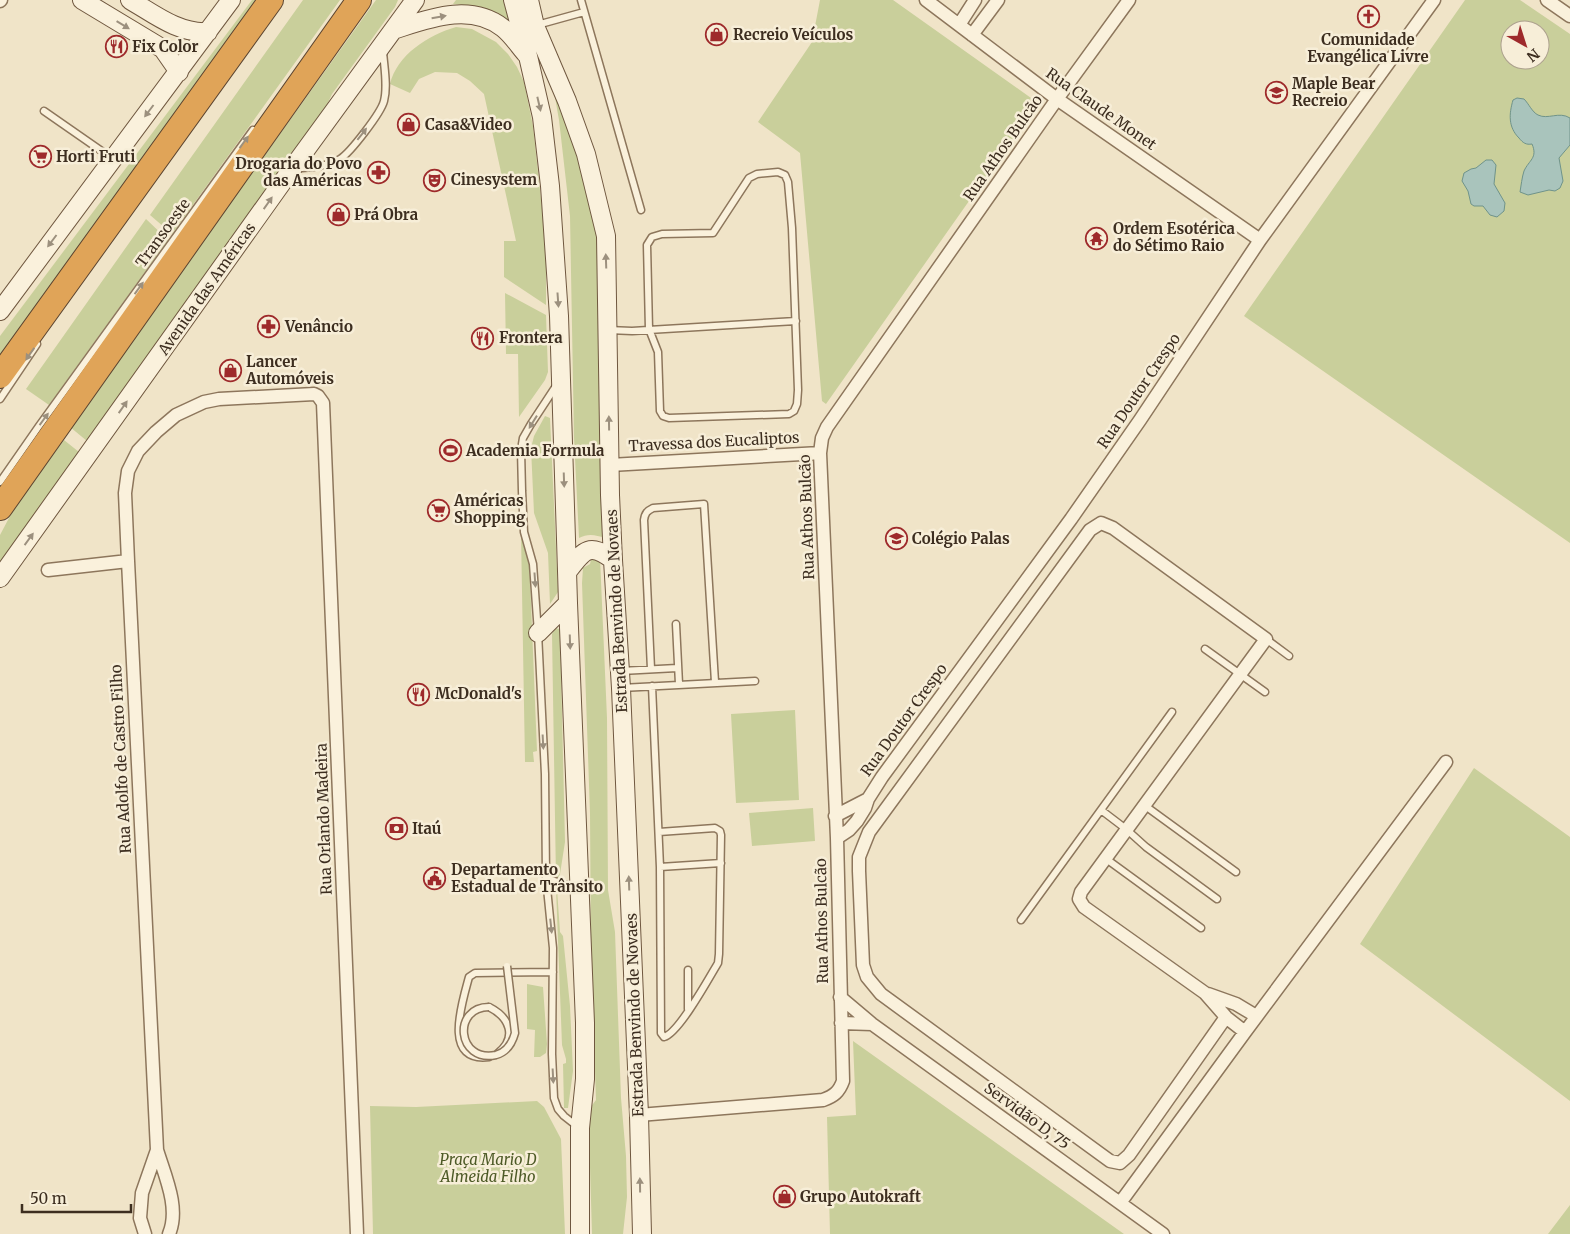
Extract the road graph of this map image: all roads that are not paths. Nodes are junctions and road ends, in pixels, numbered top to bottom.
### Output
1 (82, 0) edge
2 (130, 0) edge
3 (231, 0) edge
4 (271, 0) edge
5 (359, 0) edge
6 (404, 0) edge
7 (415, 0) edge
8 (513, 0) edge
9 (529, 0) edge
10 (581, 0) edge
11 (926, 0) edge
12 (976, 0) edge
13 (998, 0) edge
14 (1129, 0) edge
15 (1434, 0) edge
16 (1546, 0) edge
17 (584, 12) junction
18 (1570, 16) edge
19 (959, 25) junction
20 (535, 26) junction
21 (208, 32) junction
22 (972, 35) junction
23 (388, 37) junction
24 (528, 56) junction
25 (179, 72) junction
26 (1057, 99) junction
27 (44, 111) dead end
28 (260, 120) dead end
29 (316, 136) junction
30 (114, 159) junction
31 (291, 170) junction
32 (641, 210) dead end
33 (1260, 240) junction
34 (0, 311) edge
35 (796, 321) junction
36 (649, 329) junction
37 (608, 330) junction
38 (42, 338) dead end
39 (0, 376) edge
40 (560, 381) junction
41 (0, 399) edge
42 (323, 403) joint
43 (820, 453) junction
44 (16, 460) junction
45 (610, 465) junction
46 (0, 475) edge
47 (0, 482) edge
48 (0, 508) edge
49 (613, 560) junction
50 (128, 561) junction
51 (48, 570) dead end
52 (568, 571) junction
53 (0, 578) edge
54 (568, 603) junction
55 (676, 624) dead end
56 (538, 633) junction
57 (1266, 639) junction
58 (1205, 649) dead end
59 (1289, 656) dead end
60 (678, 668) junction
61 (651, 669) junction
62 (1240, 674) junction
63 (621, 679) junction
64 (755, 681) dead end
65 (715, 682) junction
66 (678, 684) junction
67 (652, 686) junction
68 (1265, 692) dead end
69 (1172, 712) dead end
70 (1446, 762) dead end
71 (868, 799) junction
72 (1144, 805) junction
73 (1101, 810) junction
74 (836, 816) junction
75 (1126, 829) junction
76 (659, 832) junction
77 (837, 838) junction
78 (1105, 858) junction
79 (721, 863) junction
80 (660, 867) junction
81 (1236, 872) dead end
82 (546, 878) junction
83 (579, 890) junction
84 (1217, 898) dead end
85 (1021, 920) dead end
86 (1201, 928) dead end
87 (507, 966) dead end
88 (688, 970) dead end
89 (553, 972) junction
90 (1205, 993) junction
91 (840, 997) junction
92 (688, 1010) junction
93 (1256, 1016) junction
94 (1226, 1017) junction
95 (841, 1023) junction
96 (872, 1024) junction
97 (1245, 1032) junction
98 (496, 1055) junction
99 (639, 1115) junction
100 (580, 1128) junction
101 (157, 1150) junction
102 (1120, 1203) junction
103 (145, 1234) edge
104 (169, 1234) edge
105 (357, 1234) edge
106 (580, 1234) edge
107 (642, 1234) edge
108 (1163, 1234) edge

1 -> 25 street
2 - 21 street
3 - 21 street
4 - 39 highway
5 - 48 highway
6 - 29 street
7 - 23 street, Avenida das Américas
8 - 24 street
9 - 20 street, Estrada Benvindo de Novaes
10 - 17 lane
11 - 19 street, Rua Claude Monet
12 - 19 street
13 - 22 street
14 - 26 street, Rua Athos Bulcão
15 - 33 street, Rua Doutor Crespo
16 - 18 street
17 - 20 lane
17 - 32 lane
19 - 22 street, Rua Claude Monet
37 -> 20 street, Estrada Benvindo de Novaes
21 - 25 street
22 - 26 street, Rua Claude Monet
23 -> 24 street
23 - 29 street, Avenida das Américas
31 -> 23 lane
24 -> 40 street
25 -> 30 street
26 - 33 street, Rua Claude Monet
26 - 43 street, Rua Athos Bulcão
27 - 30 lane
44 -> 28 lane, Transoeste
29 - 31 street, Avenida das Américas
30 -> 34 street
53 -> 31 street, Avenida das Américas
33 - 71 street, Rua Doutor Crespo
35 - 36 lane
35 - 36 lane
35 - 36 lane
36 - 37 lane
45 -> 37 street, Estrada Benvindo de Novaes
38 -> 41 lane
40 -> 52 street
40 -> 56 lane
42 - 50 street, Rua Adolfo de Castro Filho
42 - 105 street, Rua Orlando Madeira
43 - 45 street, Travessa dos Eucaliptos
43 - 74 street, Rua Athos Bulcão
44 - 46 lane
44 - 47 lane, Transoeste
45 - 49 street, Estrada Benvindo de Novaes
49 - 52 street
49 - 63 street, Estrada Benvindo de Novaes
50 - 51 street
50 - 101 street, Rua Adolfo de Castro Filho
52 - 54 street
54 - 56 street
54 -> 83 street
55 - 60 lane
56 -> 82 lane
57 - 59 lane
57 - 62 street
57 - 94 street
58 - 62 lane
60 - 61 lane
60 - 66 lane
61 - 63 lane
61 - 65 lane
62 - 68 lane
62 - 72 street
63 - 67 lane
99 -> 63 street, Estrada Benvindo de Novaes
64 - 65 lane
65 - 66 lane
66 - 67 lane
67 - 76 lane
69 - 73 lane
70 - 93 street
71 - 74 street, Rua Doutor Crespo
71 - 77 street, Rua Doutor Crespo
72 - 75 street
72 - 81 lane
73 - 75 lane
73 - 85 lane
74 - 77 street, Rua Athos Bulcão
75 - 78 street
75 - 84 lane
76 - 79 lane
76 - 80 lane
77 - 91 street, Rua Athos Bulcão
78 - 86 lane
78 - 90 street
79 - 80 lane
79 - 92 lane
80 - 92 lane
82 - 83 lane
82 -> 89 lane
83 - 100 street
87 - 98 lane, bridge
88 - 92 lane
89 - 98 lane, bridge
89 -> 100 lane
90 - 93 street
90 - 94 street
91 - 95 street, Rua Athos Bulcão
91 - 96 street, Servidão D, 75
93 - 97 street
94 - 97 street
95 - 96 street
95 - 99 street, Rua Athos Bulcão
96 - 102 street, Servidão D, 75
97 - 102 street
98 - 98 lane, bridge
107 -> 99 street, Estrada Benvindo de Novaes
100 - 106 street
101 - 103 street, Rua Adolfo de Castro Filho
101 - 104 street, Rua Adolfo de Castro Filho
102 - 108 street, Servidão D, 75

